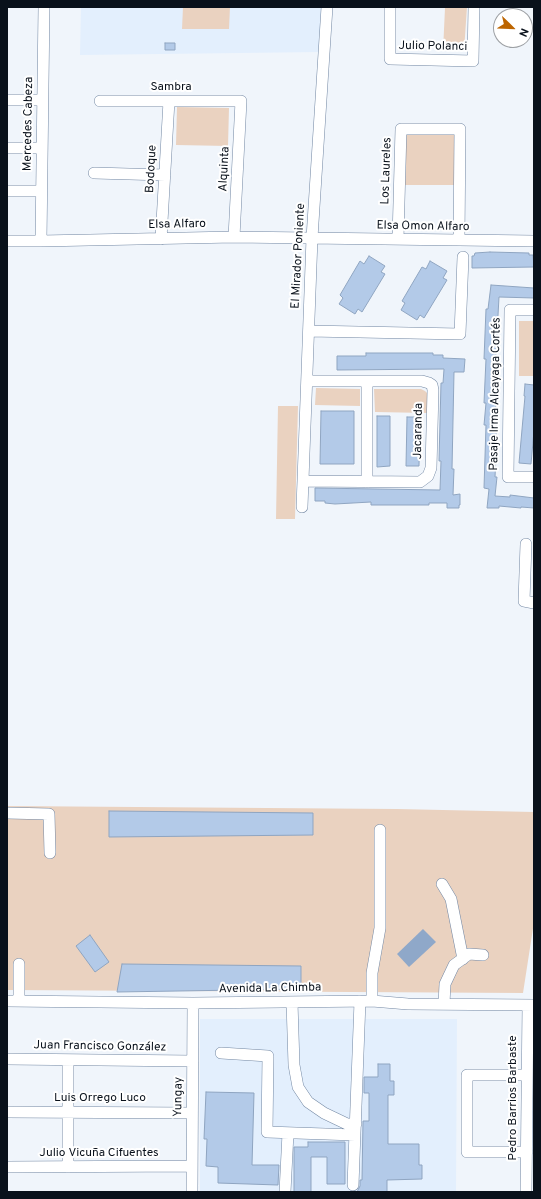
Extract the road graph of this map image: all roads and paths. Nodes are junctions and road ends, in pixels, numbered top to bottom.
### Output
1 (44, 7) edge
2 (327, 7) edge
3 (390, 7) edge
4 (474, 7) edge
5 (7, 100) edge
6 (42, 100) junction
7 (100, 101) dead end
8 (169, 101) junction
9 (241, 101) joint
10 (7, 148) edge
11 (41, 148) junction
12 (94, 173) dead end
13 (164, 175) junction
14 (7, 191) edge
15 (41, 191) junction
16 (234, 237) junction
17 (312, 238) junction
18 (161, 239) junction
19 (398, 239) junction
20 (459, 240) junction
21 (7, 241) edge
22 (41, 241) junction
23 (534, 241) edge
24 (463, 257) dead end
25 (534, 310) edge
26 (309, 331) junction
27 (307, 381) junction
28 (367, 381) junction
29 (534, 477) edge
30 (303, 481) junction
31 (367, 482) junction
32 (302, 507) dead end
33 (526, 544) dead end
34 (534, 603) edge
35 (7, 813) edge
36 (380, 830) dead end
37 (50, 853) dead end
38 (442, 884) dead end
39 (483, 955) dead end
40 (463, 959) junction
41 (19, 964) dead end
42 (7, 1001) edge
43 (19, 1001) junction
44 (360, 1001) junction
45 (372, 1001) junction
46 (292, 1002) junction
47 (193, 1003) junction
48 (444, 1004) junction
49 (531, 1005) edge
50 (221, 1053) dead end
51 (7, 1059) edge
52 (68, 1060) junction
53 (193, 1061) junction
54 (527, 1075) junction
55 (7, 1112) edge
56 (68, 1112) junction
57 (192, 1112) junction
58 (355, 1130) junction
59 (288, 1133) junction
60 (527, 1152) junction
61 (192, 1166) junction
62 (7, 1167) edge
63 (68, 1168) junction
64 (530, 1175) edge
65 (353, 1185) dead end
66 (192, 1192) edge
67 (285, 1192) edge
68 (526, 1192) edge

1 - 6 street, Mercedes Cabeza
2 - 17 street, El Mirador Poniente
3 - 4 street, Julio Polanci
5 - 6 street
6 - 11 street, Mercedes Cabeza
7 - 8 street, Sambra
8 - 9 street, Sambra
8 - 13 street, Bodoque
9 - 16 street, Alquinta
10 - 11 street
11 - 15 street, Mercedes Cabeza
12 - 13 street
13 - 18 street, Bodoque
14 - 15 street
15 - 22 street, Mercedes Cabeza
16 - 17 street, Elsa Alfaro
16 - 18 street, Elsa Alfaro
17 - 19 street, Elsa Omon Alfaro
17 - 26 street, El Mirador Poniente
18 - 22 street, Elsa Alfaro
19 - 20 street, Elsa Omon Alfaro
19 - 20 street, Los Laureles
20 - 23 street, Elsa Omon Alfaro
21 - 22 street
24 - 26 street
25 - 29 street, Pasaje Irma Alcayaga Cortés
26 - 27 street, El Mirador Poniente
27 - 28 street, Jacaranda
27 - 30 street, El Mirador Poniente
28 - 31 street
28 - 31 street, Jacaranda
30 - 31 street, Jacaranda
30 - 32 street, El Mirador Poniente
33 - 34 street
35 - 37 street
36 - 45 street
38 - 40 street
39 - 40 street
40 - 48 street
41 - 43 street
42 - 43 street, Avenida La Chimba
43 - 47 street, Avenida La Chimba
44 - 45 street, Avenida La Chimba
44 - 46 street, Avenida La Chimba
44 - 58 street
45 - 48 street, Avenida La Chimba
46 - 47 street, Avenida La Chimba
46 - 58 street
47 - 53 street, Yungay
48 - 49 street, Avenida La Chimba
49 - 54 street, Pedro Barrios Barbaste
50 - 59 street
51 - 52 street, Juan Francisco González
52 - 53 street, Juan Francisco González
52 - 56 street
53 - 57 street, Yungay
54 - 60 street, Pedro Barrios Barbaste
54 - 60 street
55 - 56 street, Luis Orrego Luco
56 - 57 street, Luis Orrego Luco
56 - 63 street
57 - 61 street, Yungay
58 - 59 street
58 - 65 street
59 - 67 street
60 - 64 street, Pedro Barrios Barbaste
61 - 63 street, Julio Vicuña Cifuentes
61 - 66 street, Yungay
62 - 63 street, Julio Vicuña Cifuentes
64 - 68 street, Pedro Barrios Barbaste

